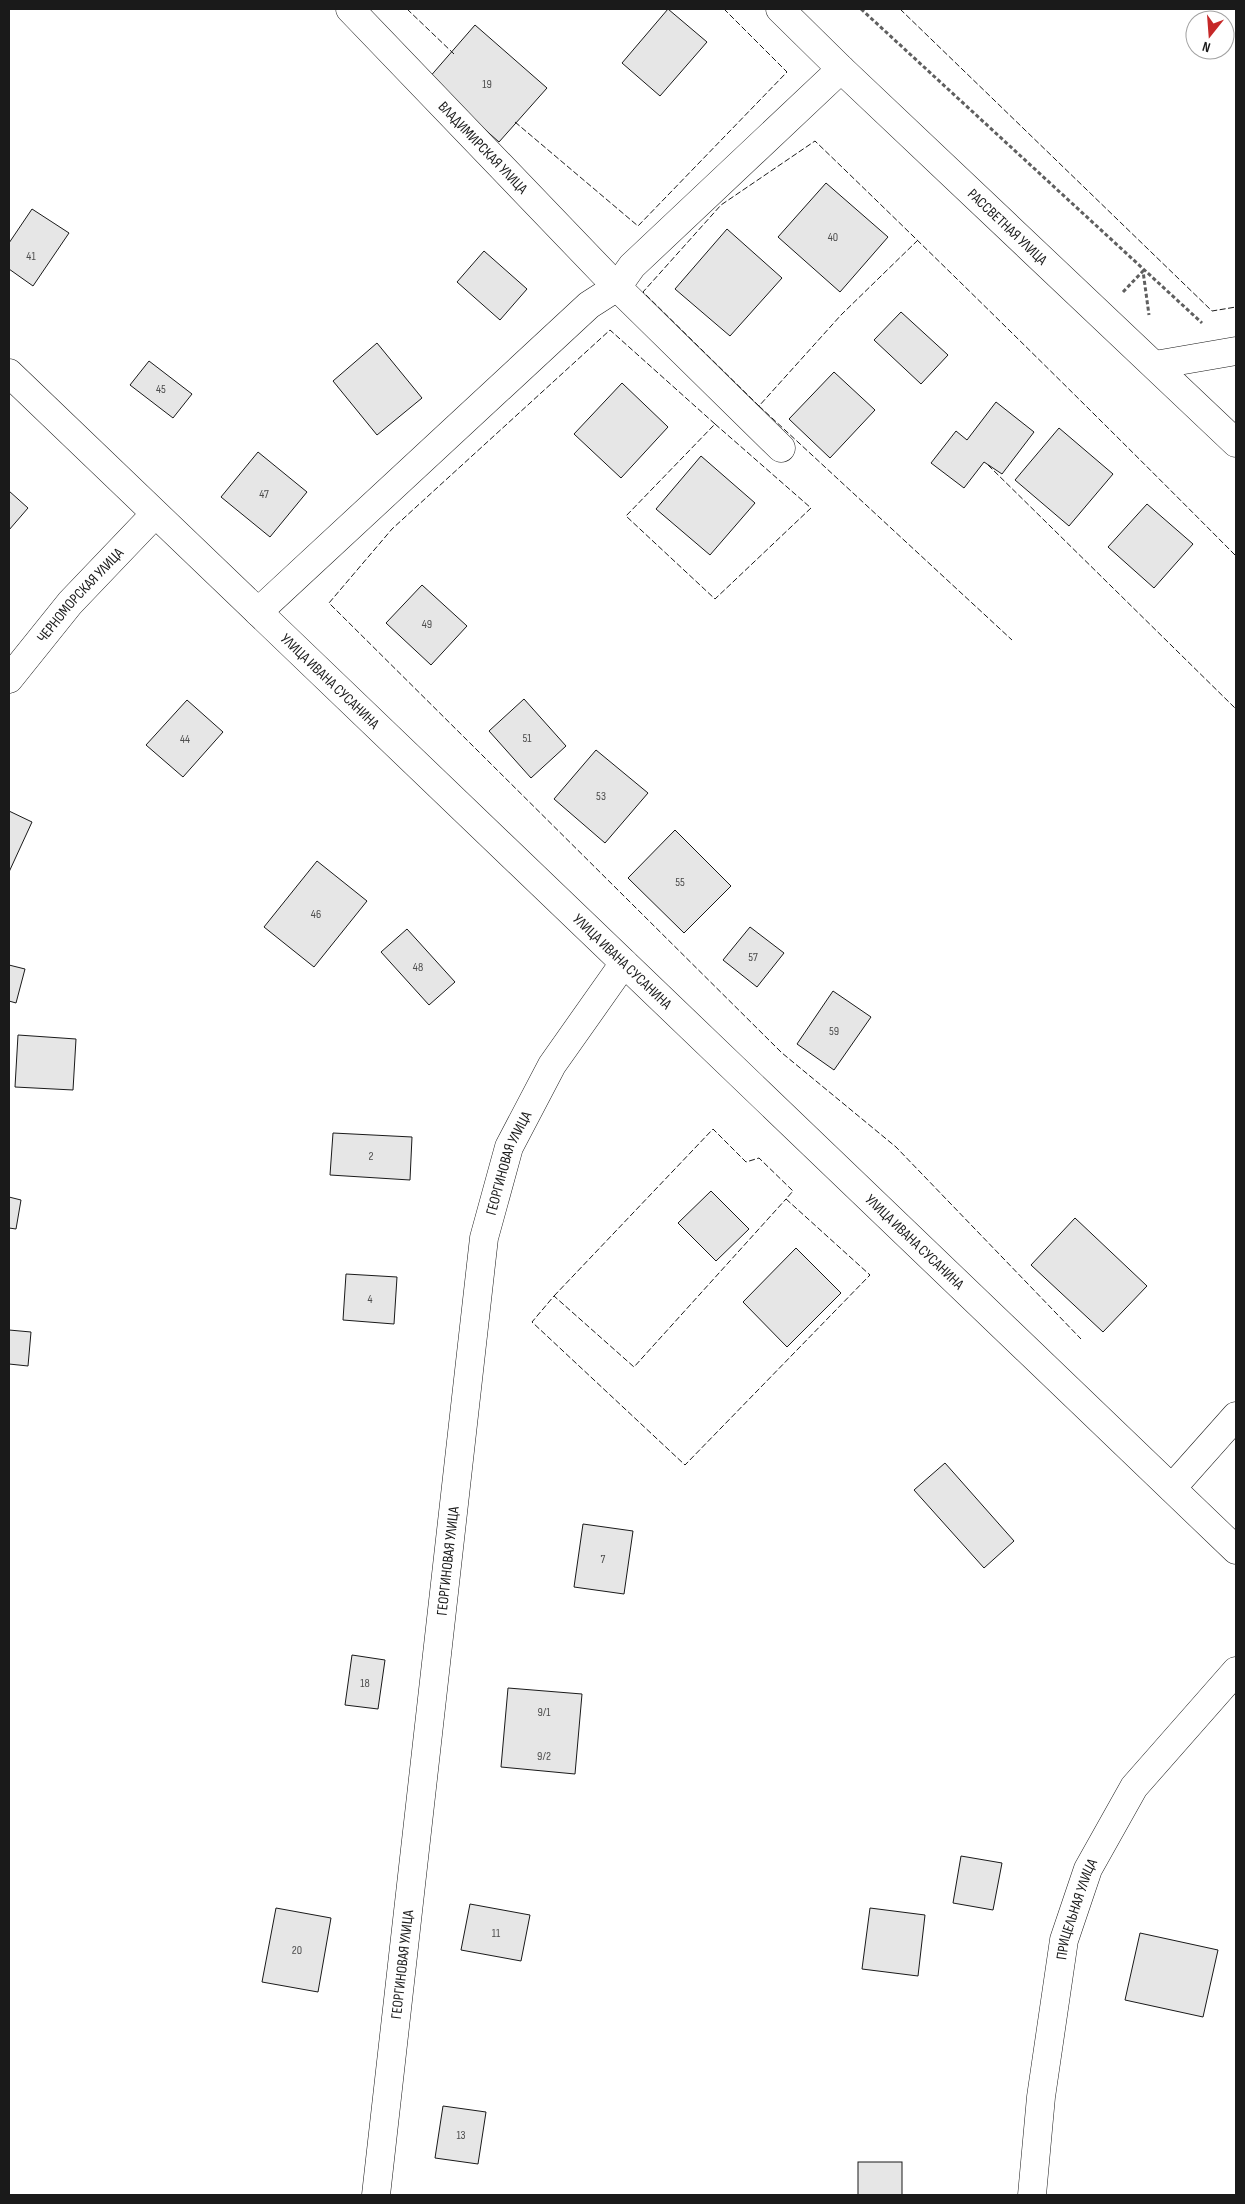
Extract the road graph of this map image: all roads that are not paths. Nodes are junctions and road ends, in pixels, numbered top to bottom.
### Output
1 (350, 9) edge
2 (780, 9) edge
3 (841, 69) junction
4 (617, 287) junction
5 (1236, 351) edge
6 (1155, 365) junction
7 (9, 373) edge
8 (1236, 443) edge
9 (781, 448) dead end
10 (155, 514) junction
11 (258, 612) junction
12 (9, 679) edge
13 (624, 963) junction
14 (1236, 1416) edge
15 (1172, 1488) junction
16 (1236, 1550) edge
17 (1236, 1671) edge
18 (376, 2195) edge
19 (1032, 2195) edge

1 - 4 street, ВЛАДИМИРСКАЯ УЛИЦА
2 - 3 street, РАССВЕТНАЯ УЛИЦА
3 - 4 street
3 - 6 street, РАССВЕТНАЯ УЛИЦА
4 - 9 street, ВЛАДИМИРСКАЯ УЛИЦА
4 - 11 street
5 - 6 street
6 - 8 street, РАССВЕТНАЯ УЛИЦА
7 - 10 street, УЛИЦА ИВАНА СУСАНИНА
10 - 11 street, УЛИЦА ИВАНА СУСАНИНА
10 - 12 street, ЧЕРНОМОРСКАЯ УЛИЦА
11 - 13 street, УЛИЦА ИВАНА СУСАНИНА
13 - 15 street, УЛИЦА ИВАНА СУСАНИНА
13 - 18 street, ГЕОРГИНОВАЯ УЛИЦА
14 - 15 street
15 - 16 street, УЛИЦА ИВАНА СУСАНИНА
17 - 19 street, ПРИЦЕЛЬНАЯ УЛИЦА

